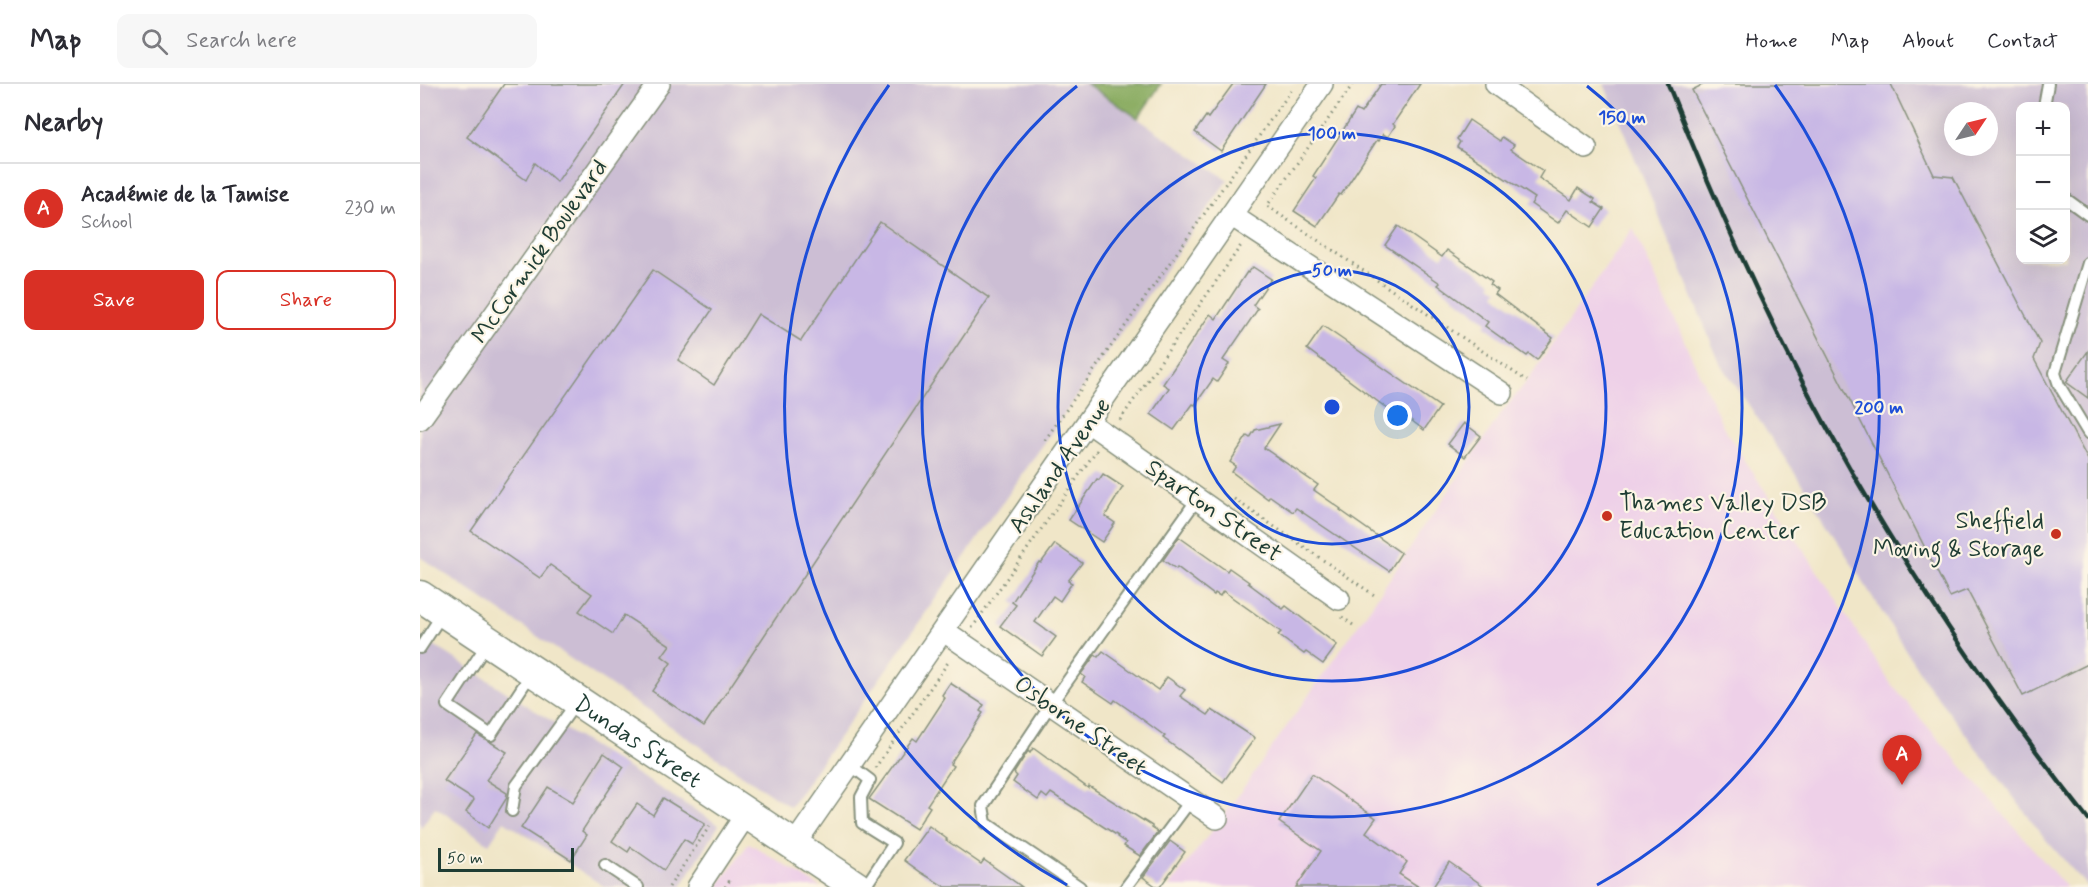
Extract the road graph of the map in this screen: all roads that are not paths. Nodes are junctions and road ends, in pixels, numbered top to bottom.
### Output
1 (659, 84) edge
2 (1322, 84) edge
3 (1496, 84) edge
4 (2048, 84) edge
5 (2045, 102) edge
6 (1586, 148) dead end
7 (2070, 202) edge
8 (1231, 215) junction
9 (2088, 215) edge
10 (2088, 263) edge
11 (1502, 393) dead end
12 (420, 419) edge
13 (1088, 422) junction
14 (2088, 433) edge
15 (1198, 498) junction
16 (1339, 598) dead end
17 (432, 604) edge
18 (944, 631) junction
19 (488, 641) junction
20 (420, 648) edge
21 (533, 671) junction
22 (578, 701) junction
23 (1051, 704) junction
24 (850, 765) junction
25 (1191, 800) junction
26 (512, 811) dead end
27 (747, 813) junction
28 (1217, 819) dead end
29 (794, 845) junction
30 (605, 864) dead end
31 (638, 887) edge
32 (698, 887) edge
33 (857, 887) edge
34 (865, 887) edge
35 (1080, 887) edge
36 (1126, 887) edge

1 - 12 street, McCormick Boulevard
2 - 8 street, Ashland Avenue
3 - 6 street
4 - 5 lane
7 - 9 lane
8 - 11 street
8 - 13 street, Ashland Avenue
10 - 14 lane
13 - 15 street, Sparton Street
13 - 18 street, Ashland Avenue
15 - 16 street, Sparton Street
15 - 23 lane
17 - 19 main road, Dundas Street
17 - 20 lane
18 - 23 street, Osborne Street
18 - 24 street, Ashland Avenue
19 - 21 main road, Dundas Street
19 - 21 lane
21 - 22 main road, Dundas Street
22 - 26 lane
22 - 27 main road, Dundas Street
23 - 25 street, Osborne Street
23 - 35 lane
24 - 29 street, Ashland Avenue
24 - 34 lane
25 - 28 street, Osborne Street
25 - 36 lane
27 - 29 main road, Dundas Street
27 - 32 street
29 - 33 main road, Dundas Street
30 - 31 lane

